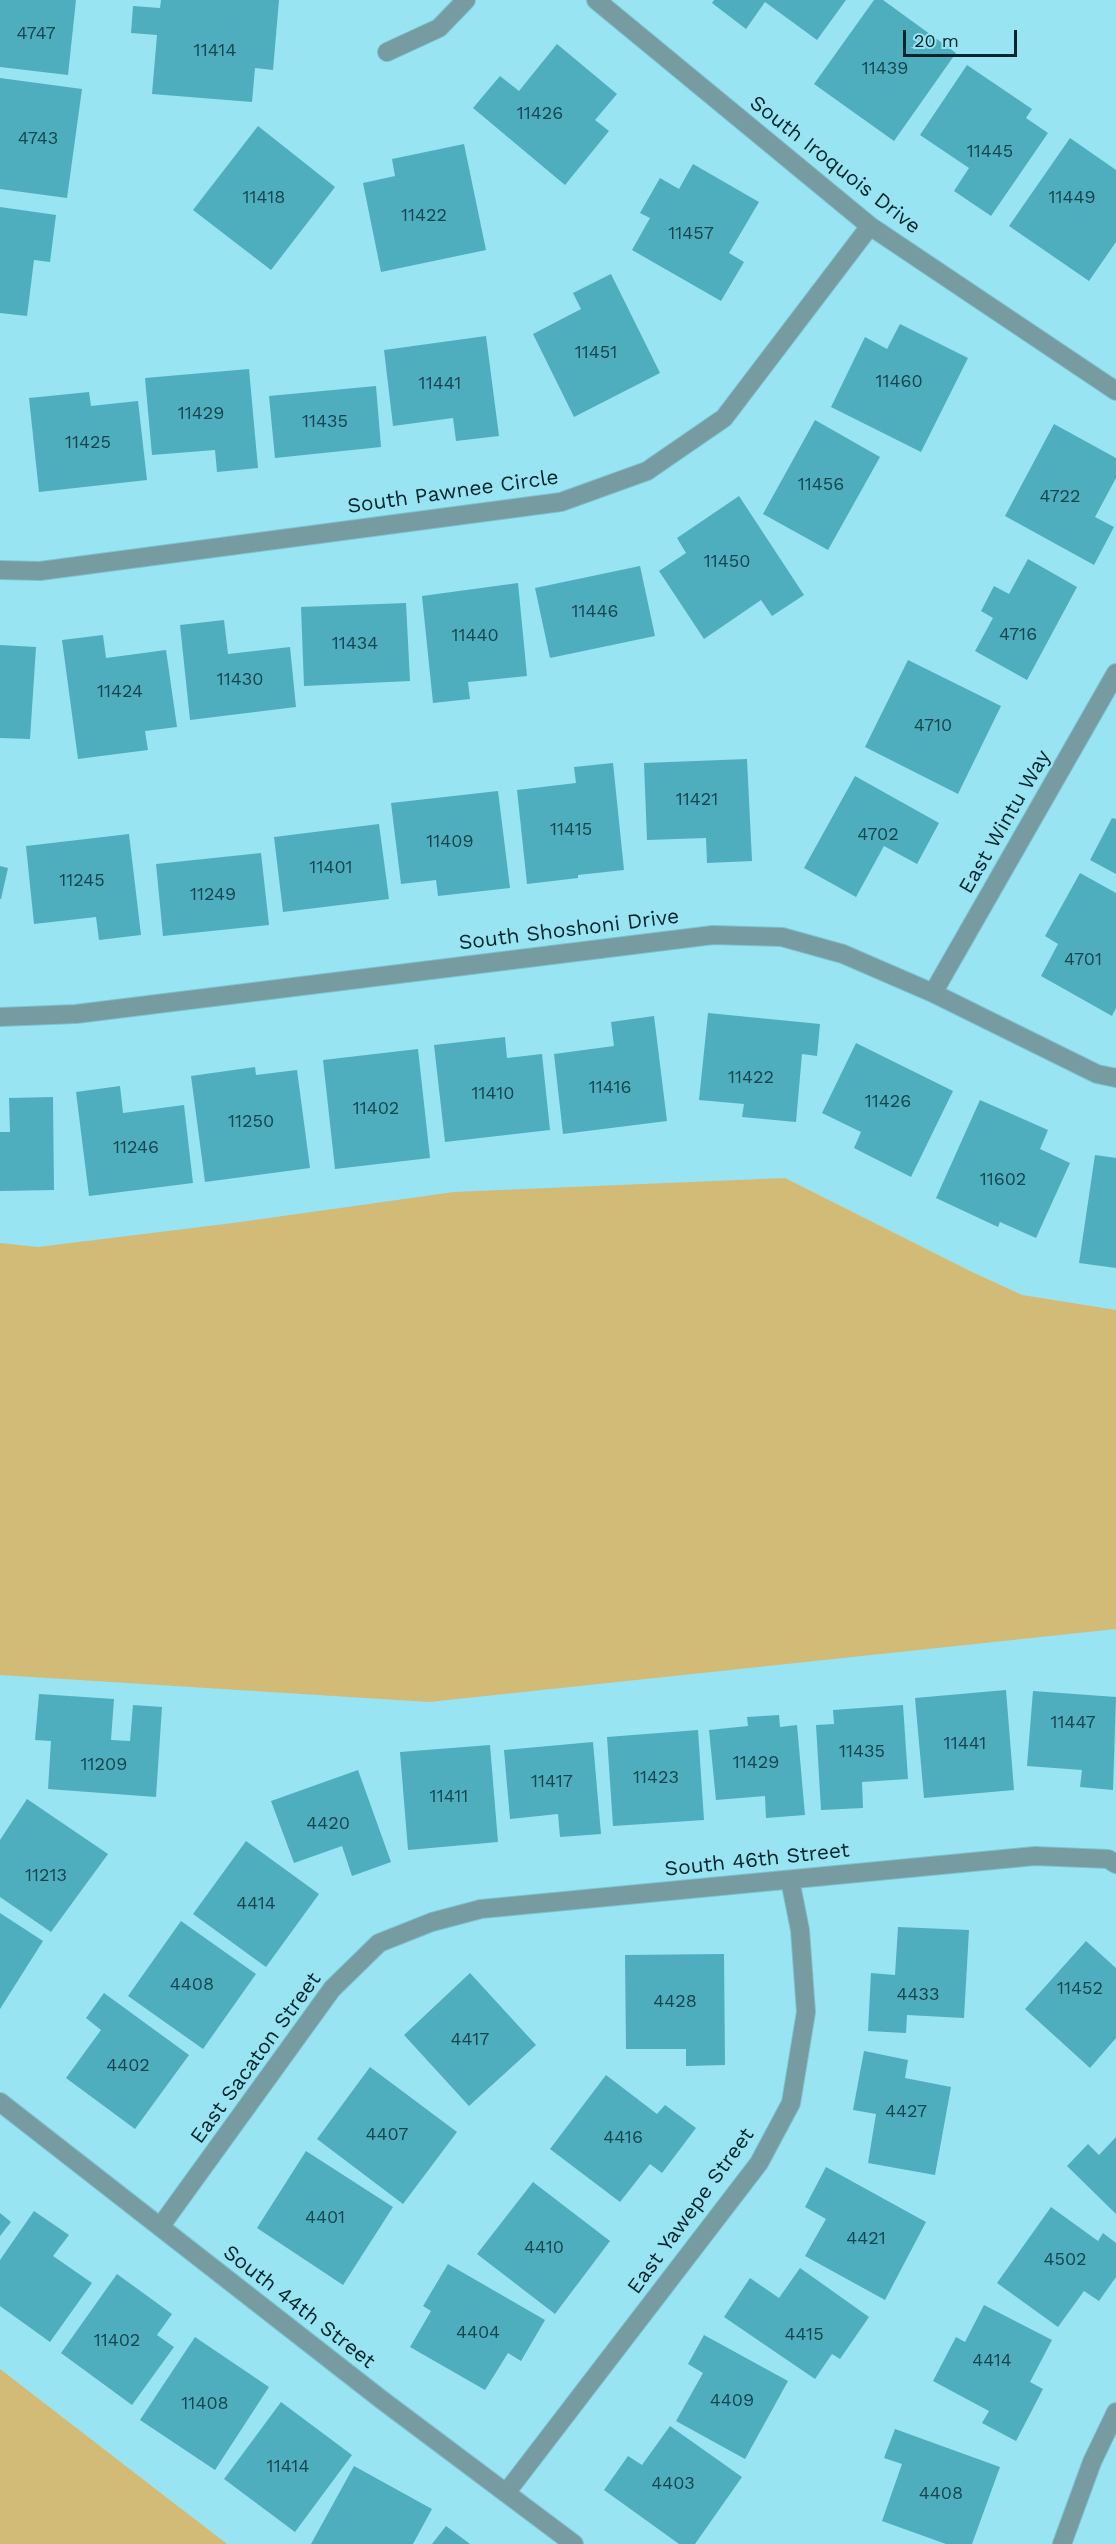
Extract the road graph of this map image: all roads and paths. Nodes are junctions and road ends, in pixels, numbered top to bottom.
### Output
1 (466, 0) edge
2 (596, 0) edge
3 (387, 52) dead end
4 (870, 226) junction
5 (1116, 391) edge
6 (0, 570) edge
7 (1116, 673) edge
8 (933, 993) junction
9 (0, 1017) edge
10 (1116, 1078) edge
11 (1116, 1864) edge
12 (790, 1880) junction
13 (404, 1933) joint
14 (0, 2102) edge
15 (160, 2227) junction
16 (1115, 2415) edge
17 (506, 2493) junction
18 (574, 2544) edge
19 (1062, 2544) edge

1 - 3 street
2 - 4 street, South Iroquois Drive
4 - 5 street, South Iroquois Drive
4 - 6 street, South Pawnee Circle
7 - 8 street, East Wintu Way
8 - 9 street, South Shoshoni Drive
8 - 10 street, South Shoshoni Drive
11 - 12 street, South 46th Street
12 - 13 street, South 46th Street
12 - 17 street, East Yawepe Street
13 - 15 street, East Sacaton Street
14 - 15 street, South 44th Street
15 - 17 street, South 44th Street
16 - 19 street
17 - 18 street, South 44th Street

